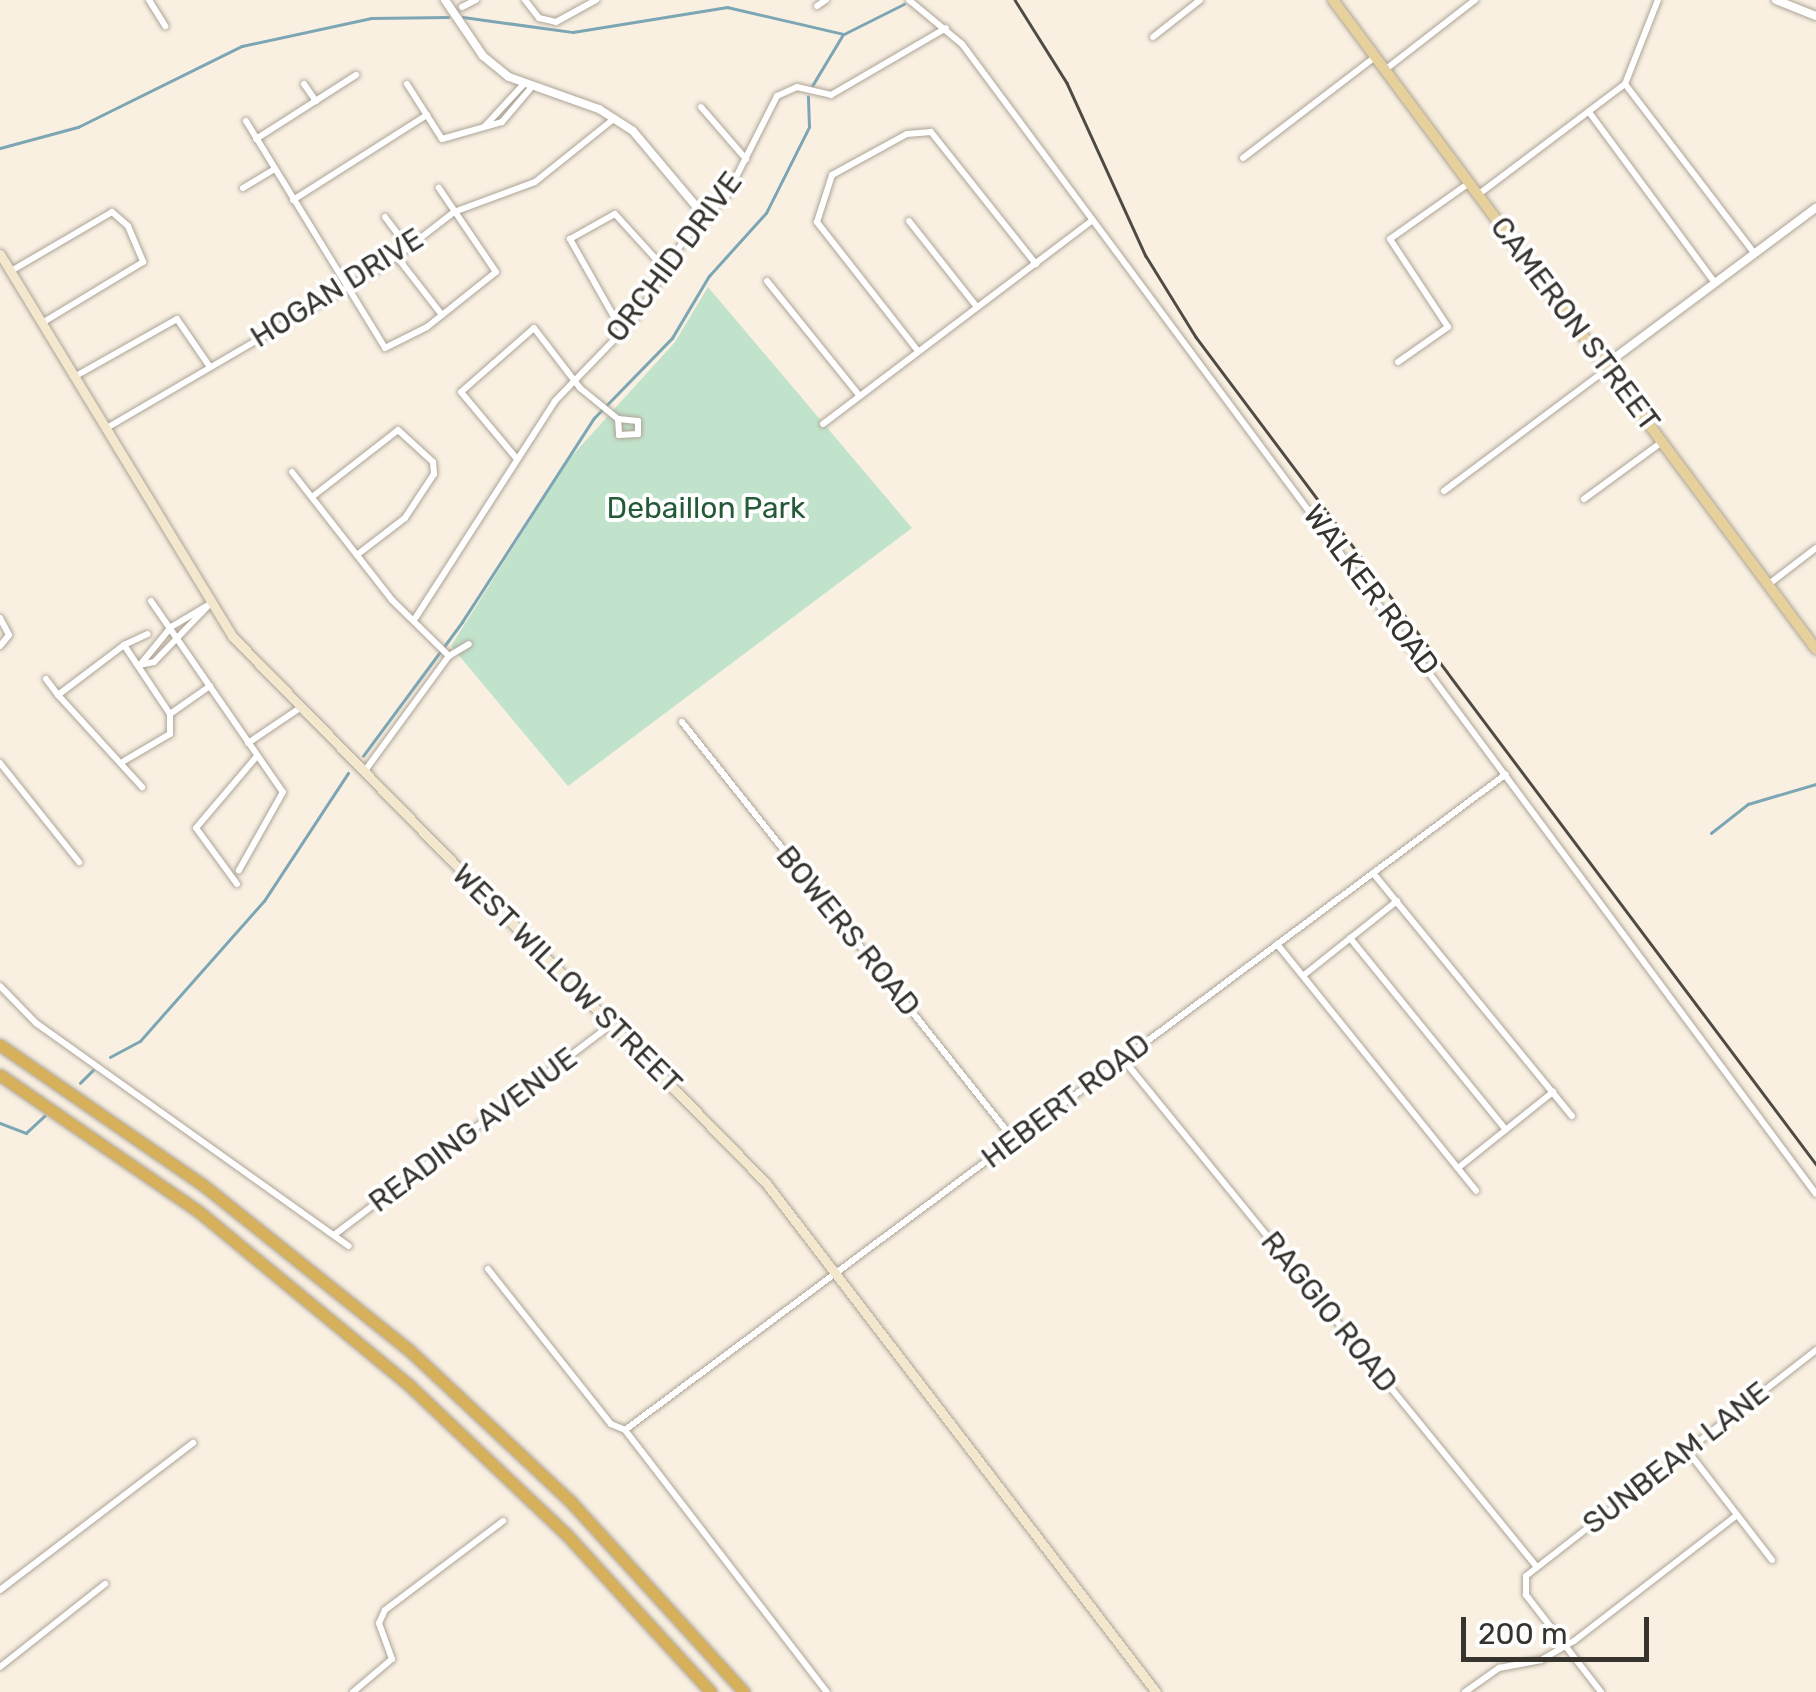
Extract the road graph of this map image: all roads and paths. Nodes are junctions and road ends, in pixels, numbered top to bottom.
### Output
1 (148, 0) edge
2 (445, 0) edge
3 (476, 0) edge
4 (525, 0) edge
5 (596, 0) edge
6 (826, 0) edge
7 (909, 0) edge
8 (1200, 0) edge
9 (1333, 0) edge
10 (1475, 0) edge
11 (1658, 0) edge
12 (1776, 0) edge
13 (816, 6) dead end
14 (462, 7) dead end
15 (1816, 16) edge
16 (165, 26) dead end
17 (946, 28) junction
18 (1153, 37) dead end
19 (1375, 57) junction
20 (1385, 70) junction
21 (356, 75) dead end
22 (304, 84) dead end
23 (407, 84) dead end
24 (1625, 84) junction
25 (526, 87) junction
26 (316, 101) junction
27 (701, 107) dead end
28 (1588, 112) junction
29 (426, 115) junction
30 (615, 118) junction
31 (246, 121) dead end
32 (256, 140) junction
33 (1243, 158) dead end
34 (746, 159) junction
35 (274, 170) junction
36 (1469, 183) junction
37 (242, 188) dead end
38 (439, 188) dead end
39 (1478, 194) junction
40 (293, 200) junction
41 (1816, 208) edge
42 (454, 212) junction
43 (385, 217) dead end
44 (706, 218) junction
45 (1093, 220) junction
46 (909, 221) dead end
47 (408, 248) junction
48 (0, 254) edge
49 (1755, 254) junction
50 (397, 257) junction
51 (1036, 264) junction
52 (11, 270) junction
53 (666, 270) junction
54 (767, 281) dead end
55 (1715, 283) junction
56 (347, 288) junction
57 (977, 307) junction
58 (442, 315) junction
59 (41, 323) junction
60 (622, 331) junction
61 (918, 351) junction
62 (1398, 362) dead end
63 (210, 367) junction
64 (1606, 367) junction
65 (73, 378) junction
66 (574, 380) junction
67 (859, 395) junction
68 (618, 420) dead end
69 (823, 424) dead end
70 (104, 430) junction
71 (1662, 441) junction
72 (517, 460) junction
73 (292, 472) dead end
74 (1444, 490) dead end
75 (312, 497) junction
76 (1584, 499) dead end
77 (1816, 548) edge
78 (358, 555) junction
79 (1768, 584) junction
80 (151, 601) dead end
81 (208, 605) junction
82 (416, 617) junction
83 (0, 618) edge
84 (182, 619) junction
85 (193, 626) junction
86 (171, 628) junction
87 (148, 634) dead end
88 (178, 638) junction
89 (469, 644) dead end
90 (124, 645) junction
91 (0, 646) edge
92 (1816, 649) edge
93 (449, 656) junction
94 (139, 665) junction
95 (46, 679) dead end
96 (210, 686) junction
97 (58, 695) junction
98 (300, 708) junction
99 (170, 714) junction
100 (682, 722) dead end
101 (248, 743) junction
102 (257, 756) junction
103 (124, 761) junction
104 (0, 762) edge
105 (364, 773) junction
106 (1507, 773) junction
107 (142, 787) dead end
108 (79, 862) dead end
109 (238, 870) dead end
110 (1372, 873) junction
111 (237, 884) dead end
112 (1397, 900) junction
113 (1350, 938) junction
114 (1276, 944) junction
115 (1304, 975) junction
116 (0, 986) edge
117 (612, 1024) junction
118 (0, 1046) edge
119 (1123, 1058) junction
120 (0, 1075) edge
121 (1552, 1092) junction
122 (1572, 1116) dead end
123 (1506, 1130) junction
124 (1014, 1140) junction
125 (1458, 1168) junction
126 (1476, 1191) dead end
127 (1816, 1194) edge
128 (334, 1235) junction
129 (349, 1246) dead end
130 (488, 1269) dead end
131 (837, 1272) junction
132 (1816, 1350) edge
133 (625, 1430) junction
134 (193, 1443) dead end
135 (1687, 1450) junction
136 (1737, 1515) junction
137 (503, 1521) dead end
138 (1772, 1560) dead end
139 (1536, 1566) junction
140 (104, 1584) dead end
141 (0, 1590) edge
142 (1565, 1646) junction
143 (0, 1667) edge
144 (353, 1692) edge
145 (711, 1692) edge
146 (744, 1692) edge
147 (827, 1692) edge
148 (1156, 1692) edge
149 (1464, 1692) edge
150 (1601, 1692) edge

1 - 16 street
2 - 25 street
3 - 14 street
4 - 5 street
6 - 13 street
7 - 17 street, WALKER ROAD
8 - 18 street
9 - 19 main road, CAMERON STREET
10 - 20 street
11 - 24 street
12 - 15 street
17 - 34 street, ORCHID DRIVE
17 - 45 street, WALKER ROAD
19 - 20 main road, CAMERON STREET
19 - 33 street
20 - 36 main road, CAMERON STREET
21 - 26 street
22 - 26 street
23 - 29 street
24 - 28 street
24 - 49 street
25 - 29 street
25 - 30 street
26 - 32 street
27 - 34 street
28 - 39 street
28 - 55 street
29 - 40 street
30 - 42 street, HOGAN DRIVE
30 - 44 street
31 - 32 street
32 - 35 street
34 - 44 street, ORCHID DRIVE
35 - 37 street
35 - 40 street
36 - 39 main road, CAMERON STREET
36 - 62 street
38 - 42 street
39 - 64 main road, CAMERON STREET
40 - 56 street
41 - 49 street
42 - 47 street, HOGAN DRIVE
42 - 58 street
43 - 47 street
44 - 53 street, ORCHID DRIVE
45 - 51 street
45 - 106 street, WALKER ROAD
46 - 57 street
47 - 50 street, HOGAN DRIVE
48 - 52 main road, WEST WILLOW STREET
49 - 55 street
50 - 56 street, HOGAN DRIVE
50 - 58 street
51 - 57 street
51 - 61 street
52 - 59 main road, WEST WILLOW STREET
52 - 59 street
53 - 60 street, ORCHID DRIVE
53 - 60 street
54 - 67 street
55 - 64 street
56 - 58 street
56 - 63 street, HOGAN DRIVE
57 - 61 street
59 - 65 main road, WEST WILLOW STREET
60 - 66 street, ORCHID DRIVE
61 - 67 street
63 - 65 street
63 - 70 street, HOGAN DRIVE
64 - 71 main road, CAMERON STREET
64 - 74 street
65 - 70 main road, WEST WILLOW STREET
66 - 68 street
66 - 72 street, ORCHID DRIVE
66 - 72 street
67 - 69 street
70 - 81 main road, WEST WILLOW STREET
71 - 76 street
71 - 79 main road, CAMERON STREET
72 - 82 street, ORCHID DRIVE
73 - 75 street
75 - 78 street
75 - 78 street
77 - 79 street
78 - 82 street
79 - 92 main road, CAMERON STREET
80 - 86 street
81 - 84 street
81 - 85 street
81 - 98 main road, WEST WILLOW STREET
82 - 93 street
83 - 91 street
84 - 85 street
84 - 86 street
85 - 88 street
86 - 88 street
86 - 94 street
87 - 90 street
88 - 94 street
88 - 96 street
89 - 93 street
90 - 94 street
90 - 97 street
93 - 105 street
94 - 99 street
95 - 97 street
96 - 99 street
96 - 101 street
97 - 103 street
98 - 101 street
98 - 105 main road, WEST WILLOW STREET
99 - 103 street
100 - 124 street, BOWERS ROAD
101 - 102 street
102 - 109 street
102 - 111 street
103 - 107 street
104 - 108 street
105 - 117 main road, WEST WILLOW STREET
106 - 110 street, HEBERT ROAD
106 - 127 street, WALKER ROAD
110 - 112 street
110 - 114 street, HEBERT ROAD
112 - 113 street
112 - 121 street
113 - 115 street
113 - 123 street
114 - 115 street
114 - 119 street, HEBERT ROAD
115 - 125 street
116 - 128 street
117 - 128 street, READING AVENUE
117 - 131 main road, WEST WILLOW STREET
118 - 146 highway
119 - 124 street, HEBERT ROAD
119 - 139 street, RAGGIO ROAD
120 - 145 highway
121 - 122 street
121 - 123 street
123 - 125 street
124 - 131 street, HEBERT ROAD
125 - 126 street
128 - 129 street
130 - 133 street
131 - 133 street, HEBERT ROAD
131 - 148 main road, WEST WILLOW STREET
132 - 135 street, SUNBEAM LANE
133 - 147 street
134 - 141 street
135 - 136 street
135 - 139 street, SUNBEAM LANE
136 - 138 street
136 - 142 street
137 - 144 street
139 - 142 street
140 - 143 street
142 - 149 street
142 - 150 street

